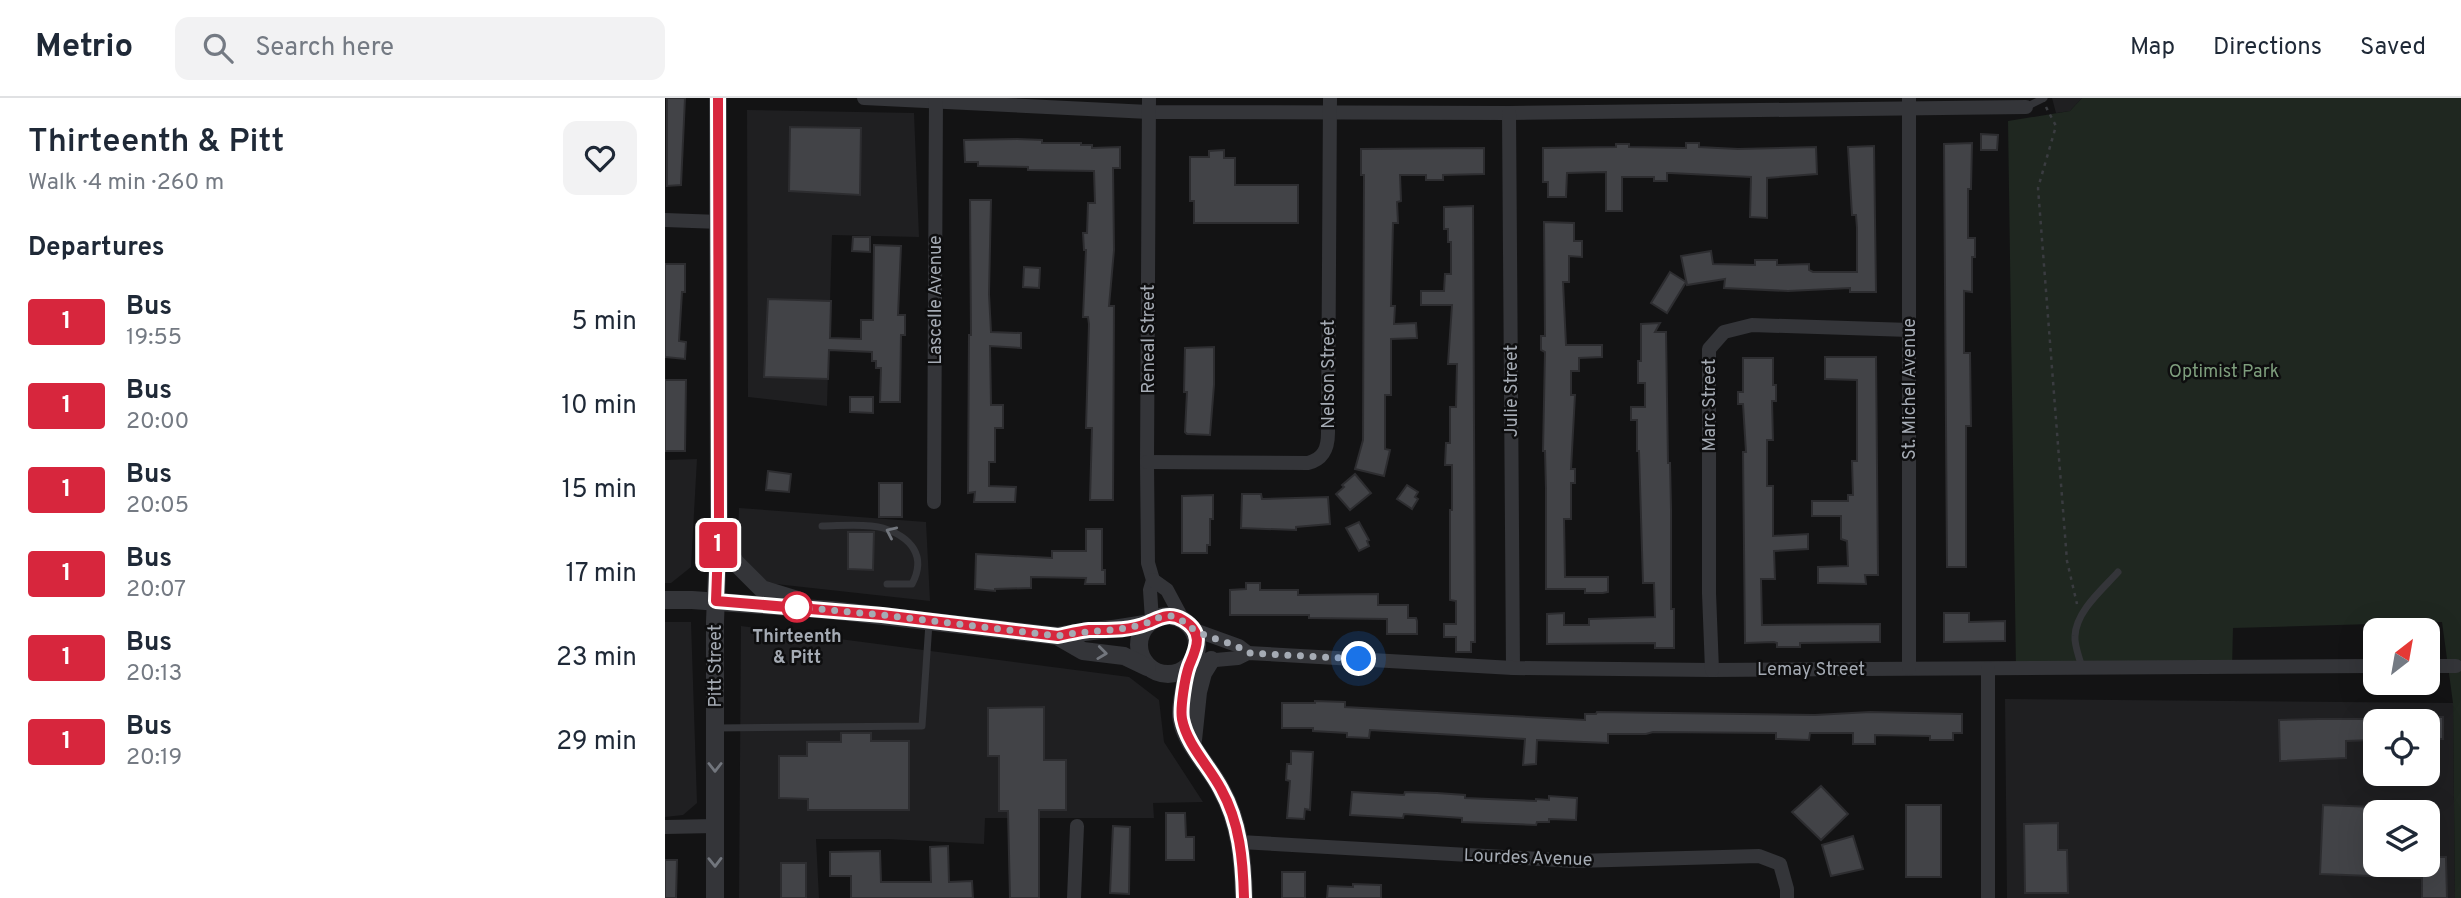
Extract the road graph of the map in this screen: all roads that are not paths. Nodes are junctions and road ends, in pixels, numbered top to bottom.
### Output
1 (718, 98) edge
2 (864, 98) edge
3 (1330, 98) edge
4 (2043, 99) edge
5 (936, 100) edge
6 (1909, 103) edge
7 (1697, 104) edge
8 (1149, 105) edge
9 (2025, 107) joint
10 (1509, 113) junction
11 (1330, 114) junction
12 (665, 220) edge
13 (720, 222) junction
14 (1910, 330) junction
15 (1147, 463) junction
16 (934, 502) dead end
17 (822, 526) dead end
18 (719, 532) junction
19 (2118, 572) dead end
20 (1153, 580) junction
21 (887, 584) dead end
22 (665, 600) edge
23 (716, 601) junction
24 (831, 610) junction
25 (929, 620) junction
26 (1150, 622) junction
27 (1188, 624) junction
28 (1058, 636) junction
29 (1248, 653) junction
30 (1211, 660) junction
31 (1191, 664) junction
32 (2363, 666) edge
33 (2440, 666) edge
34 (2456, 666) dead end
35 (1147, 667) junction
36 (1513, 668) junction
37 (1909, 668) junction
38 (1988, 669) junction
39 (2082, 669) junction
40 (1712, 670) junction
41 (715, 728) junction
42 (1192, 743) junction
43 (715, 826) junction
44 (1077, 826) dead end
45 (665, 827) edge
46 (1240, 842) junction
47 (715, 898) edge
48 (1074, 898) edge
49 (1244, 898) edge
50 (1787, 898) edge
51 (1988, 898) edge

1 - 13 street, Pitt Street
2 - 5 street
3 - 11 street
4 - 9 lane
5 - 8 street
5 - 16 street, Lascelle Avenue
6 - 7 street
6 - 9 street
6 - 14 street, St. Michel Avenue
7 - 10 street
8 - 11 street
8 - 15 street, Reneal Street
10 - 11 street
10 - 36 street, Julie Street
11 - 15 street, Nelson Street
12 - 13 street
13 - 18 street, Pitt Street
14 - 37 street, St. Michel Avenue
14 - 40 street, Marc Street
15 - 20 street, Reneal Street
21 -> 17 lane
18 - 23 street, Pitt Street
18 - 24 street
19 - 39 lane
20 - 26 street, Reneal Street
20 - 27 street
22 - 23 street
23 - 24 street
23 - 41 street, Pitt Street
24 - 25 street
25 - 28 street
25 - 41 lane
26 - 27 street
26 - 28 street
26 - 35 street
27 - 29 street, Lemay Street
27 - 31 street
28 -> 35 street
29 - 30 street, Lemay Street
29 - 36 street, Lemay Street
30 - 31 street, Lemay Street
30 - 42 street
31 - 35 street
31 - 42 street
32 - 39 street, Lemay Street
33 - 34 street
36 - 40 street, Lemay Street
37 - 38 street, Lemay Street
37 - 40 street, Lemay Street
38 - 39 street, Lemay Street
38 - 51 street
41 -> 43 street, Pitt Street
42 - 46 street
43 - 45 street
43 -> 47 street, Pitt Street
44 - 48 street
46 - 49 street
46 - 50 street, Lourdes Avenue

